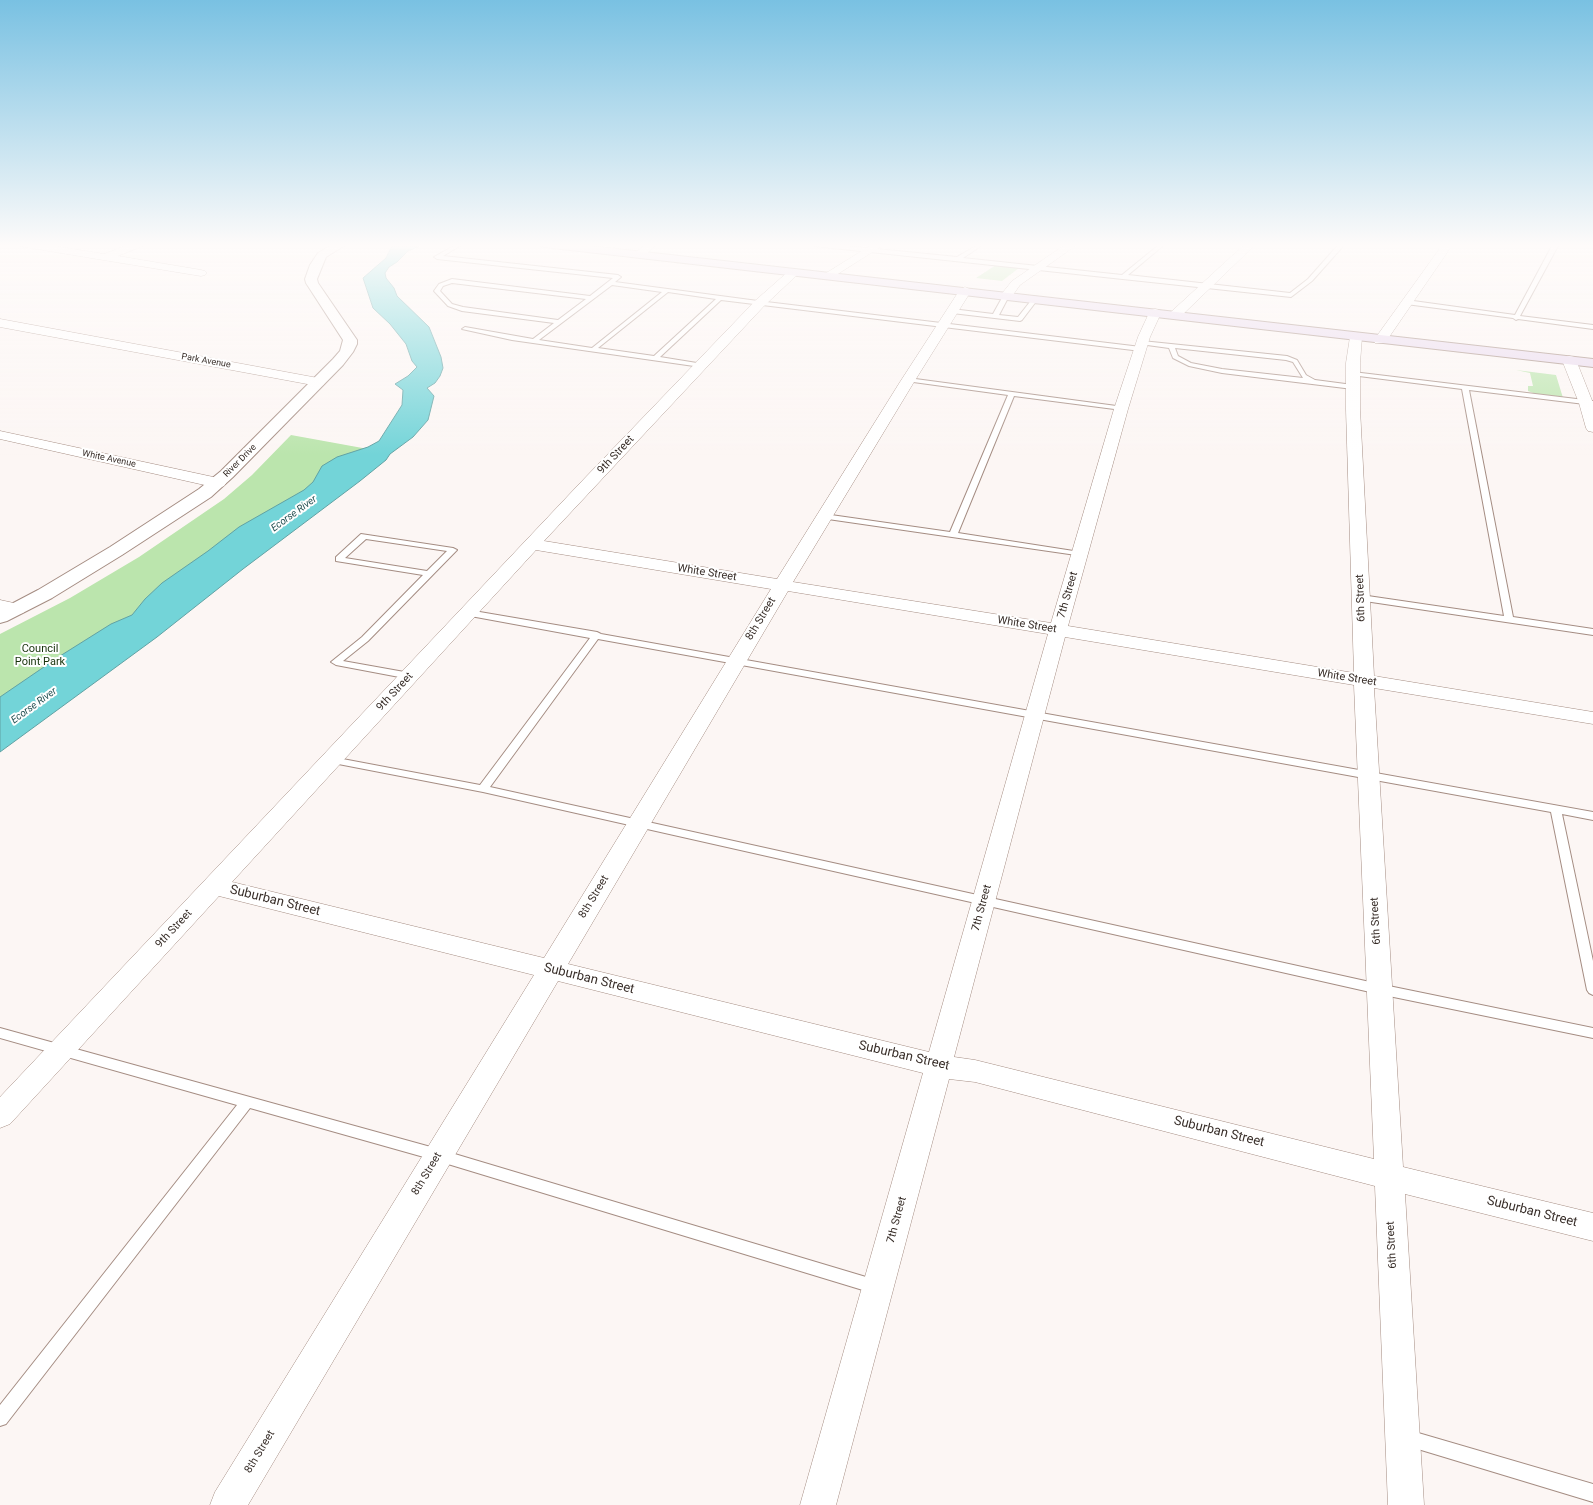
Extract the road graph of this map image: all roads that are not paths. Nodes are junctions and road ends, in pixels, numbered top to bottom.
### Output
1 (333, 314) edge
2 (501, 314) edge
3 (570, 314) edge
4 (637, 314) edge
5 (703, 314) edge
6 (749, 314) edge
7 (901, 314) edge
8 (950, 314) edge
9 (1024, 314) edge
10 (1165, 314) edge
11 (1167, 314) edge
12 (1398, 314) edge
13 (1490, 314) edge
14 (1518, 314) edge
15 (995, 316) joint
16 (948, 318) junction
17 (1516, 318) junction
18 (560, 322) junction
19 (0, 323) edge
20 (1593, 327) edge
21 (465, 329) dead end
22 (1356, 337) junction
23 (1380, 340) junction
24 (534, 341) junction
25 (1142, 346) junction
26 (1171, 346) junction
27 (594, 349) junction
28 (656, 358) junction
29 (1570, 360) junction
30 (1593, 363) edge
31 (701, 365) junction
32 (908, 380) junction
33 (1353, 380) junction
34 (318, 382) junction
35 (1313, 382) junction
36 (1465, 388) junction
37 (1012, 394) junction
38 (1589, 403) edge
39 (1122, 408) junction
40 (1593, 428) edge
41 (0, 435) edge
42 (218, 483) junction
43 (824, 516) junction
44 (953, 535) junction
45 (532, 544) junction
46 (1080, 554) junction
47 (430, 574) junction
48 (782, 585) junction
49 (1361, 598) junction
50 (8, 607) edge
51 (468, 613) junction
52 (0, 617) edge
53 (1509, 619) junction
54 (1058, 630) junction
55 (1593, 632) edge
56 (597, 635) junction
57 (737, 660) junction
58 (410, 676) junction
59 (1364, 680) junction
60 (1035, 715) junction
61 (1593, 718) edge
62 (332, 760) junction
63 (1369, 776) junction
64 (483, 789) junction
65 (1556, 809) junction
66 (1593, 816) edge
67 (638, 824) junction
68 (214, 886) junction
69 (984, 900) junction
70 (550, 970) junction
71 (1379, 989) junction
72 (1593, 990) edge
73 (0, 1033) edge
74 (1593, 1033) edge
75 (61, 1051) junction
76 (939, 1066) junction
77 (247, 1102) junction
78 (0, 1116) edge
79 (438, 1155) junction
80 (1389, 1177) junction
81 (1593, 1227) edge
82 (878, 1288) junction
83 (0, 1418) edge
84 (1402, 1436) junction
85 (1593, 1493) edge
86 (228, 1505) edge
87 (818, 1505) edge
88 (1406, 1505) edge

1 - 34 street, River Drive
2 - 18 lane
3 - 18 lane
4 - 27 lane
5 - 28 lane
6 - 31 street, 9th Street
7 - 16 lane
8 - 16 street, 8th Street
9 - 15 lane
10 - 25 street, 7th Street
11 - 22 main road
12 - 23 street
13 - 17 lane
14 - 17 lane
15 - 16 lane
16 - 25 lane
16 - 32 street, 8th Street
17 - 20 lane
18 - 24 lane
19 - 34 street, Park Avenue
21 - 24 lane
22 - 23 main road
22 - 33 street, 6th Street
23 - 29 main road
24 - 27 lane
25 - 26 lane
25 - 39 street, 7th Street
26 - 35 lane
26 - 35 lane
27 - 28 lane
28 - 31 lane
29 - 30 main road
29 - 38 street
31 - 45 street, 9th Street
32 - 37 lane
32 - 43 street, 8th Street
33 - 35 lane
33 - 36 lane
33 - 49 street, 6th Street
34 - 42 street, River Drive
36 - 38 lane
36 - 53 lane
37 - 39 lane
37 - 44 lane
38 - 40 street
39 - 46 street, 7th Street
41 - 42 street, White Avenue
42 - 50 street, River Drive
43 - 44 lane
43 - 48 street, 8th Street
44 - 46 lane
45 - 48 street, White Street
45 - 51 street, 9th Street
46 - 54 street, 7th Street
47 - 47 lane
47 - 58 lane
48 - 54 street, White Street
48 - 57 street, 8th Street
49 - 53 lane
49 - 59 street, 6th Street
50 - 52 street, River Drive
51 - 56 lane
51 - 58 street, 9th Street
53 - 55 lane
54 - 59 street, White Street
54 - 60 street, 7th Street
56 - 57 lane
56 - 64 lane
57 - 60 lane
57 - 67 street, 8th Street
58 - 62 street, 9th Street
59 - 61 street, White Street
59 - 63 street, 6th Street
60 - 63 lane
60 - 69 street, 7th Street
62 - 64 lane
62 - 68 street, 9th Street
63 - 65 lane
63 - 71 street, 6th Street
64 - 67 lane
65 - 66 lane
65 - 72 lane
67 - 69 lane
67 - 70 street, 8th Street
68 - 70 street, Suburban Street
68 - 75 street, 9th Street
69 - 71 lane
69 - 76 street, 7th Street
70 - 76 street, Suburban Street
70 - 79 street, 8th Street
71 - 74 lane
71 - 80 street, 6th Street
73 - 75 lane
75 - 77 lane
75 - 78 street, 9th Street
76 - 80 street, Suburban Street
76 - 82 street, 7th Street
77 - 79 lane
77 - 83 lane
79 - 82 lane
79 - 86 street, 8th Street
80 - 81 street, Suburban Street
80 - 84 street, 6th Street
82 - 87 street, 7th Street
84 - 85 lane
84 - 88 street, 6th Street

